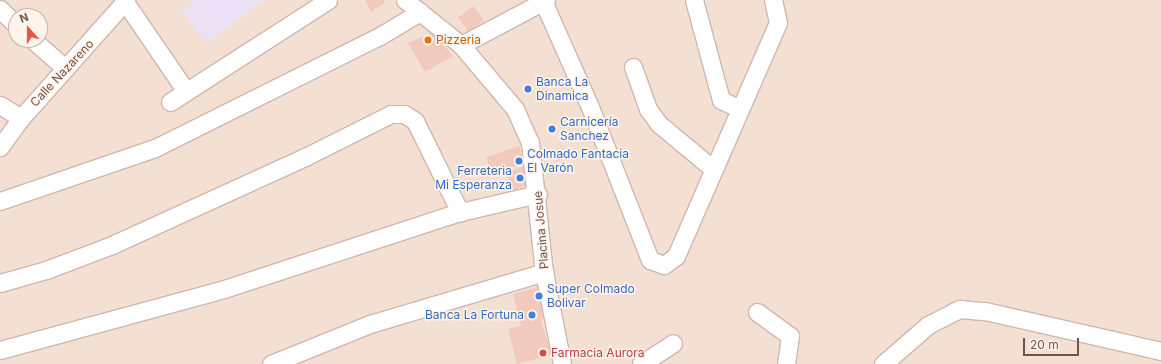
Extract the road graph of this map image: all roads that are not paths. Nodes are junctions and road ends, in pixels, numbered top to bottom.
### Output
1 (328, 0) edge
2 (405, 0) edge
3 (694, 0) edge
4 (773, 0) edge
5 (126, 1) edge
6 (544, 1) edge
7 (0, 9) edge
8 (420, 12) junction
9 (8, 17) edge
10 (461, 45) junction
11 (42, 48) edge
12 (633, 67) dead end
13 (65, 68) junction
14 (186, 91) junction
15 (170, 102) dead end
16 (0, 105) edge
17 (740, 108) junction
18 (21, 118) junction
19 (0, 147) edge
20 (713, 169) junction
21 (538, 194) junction
22 (0, 201) edge
23 (460, 212) junction
24 (544, 272) junction
25 (0, 283) edge
26 (757, 312) dead end
27 (672, 342) dead end
28 (0, 350) edge
29 (1161, 351) edge
30 (557, 363) edge
31 (271, 364) edge
32 (641, 364) edge
33 (786, 364) edge
34 (883, 364) edge

1 - 14 street
2 - 8 street, Placina Josue
3 - 17 street
4 - 17 street
5 - 13 street, Calle Nazareno
5 - 14 street
6 - 10 street
6 - 20 street
7 - 9 street
8 - 10 street, Placina Josue
8 - 22 street
10 - 21 street, Placina Josue
11 - 13 street
12 - 20 street
13 - 18 street, Calle Nazareno
14 - 15 street
16 - 18 street
17 - 20 street
18 - 19 street, Calle Nazareno
21 - 23 street
21 - 24 street, Placina Josue
23 - 25 street
23 - 28 street
24 - 30 street, Placina Josue
24 - 31 street
26 - 33 street
27 - 32 street
29 - 34 street

